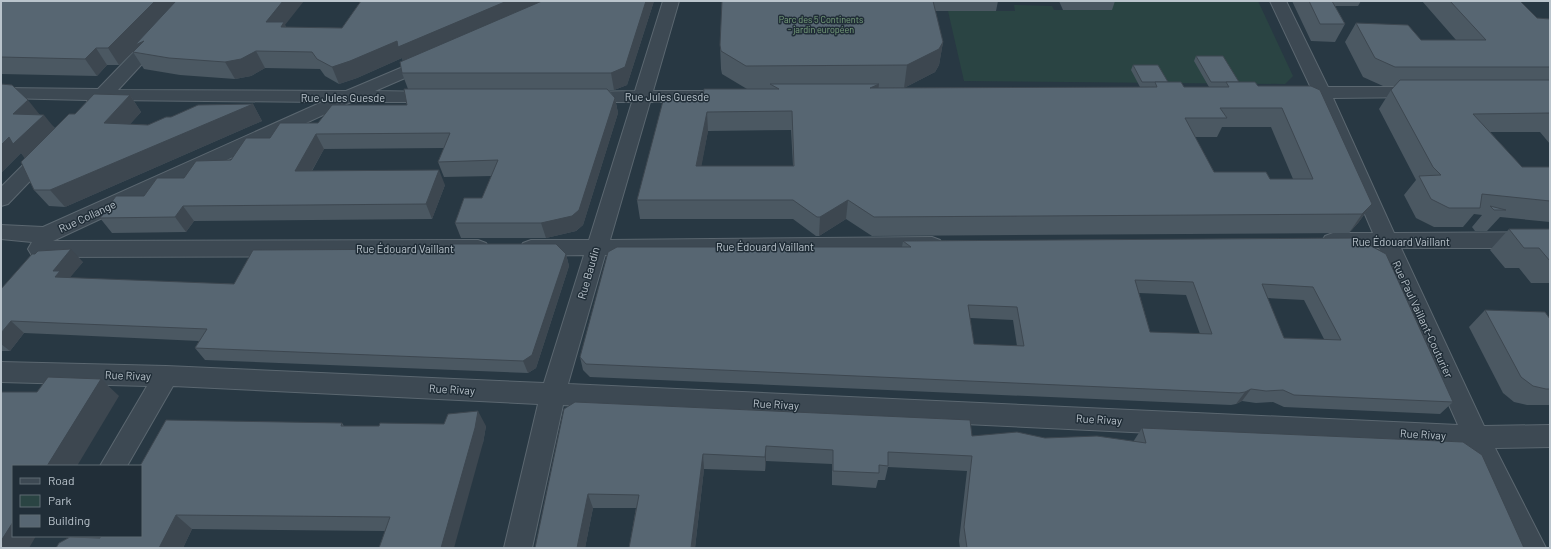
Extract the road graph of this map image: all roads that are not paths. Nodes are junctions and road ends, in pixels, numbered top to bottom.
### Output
1 (192, 1) edge
2 (671, 1) edge
3 (1278, 1) edge
4 (443, 55) edge
5 (1436, 92) edge
6 (1, 93) edge
7 (1274, 93) edge
8 (1322, 93) junction
9 (103, 95) junction
10 (641, 96) junction
11 (749, 96) edge
12 (347, 97) junction
13 (456, 97) edge
14 (567, 97) edge
15 (82, 116) edge
16 (60, 139) edge
17 (1, 199) edge
18 (1, 232) edge
19 (1550, 240) edge
20 (1387, 241) junction
21 (1316, 242) edge
22 (952, 244) edge
23 (596, 247) junction
24 (37, 248) junction
25 (1, 372) edge
26 (166, 376) junction
27 (553, 394) junction
28 (1550, 436) edge
29 (1476, 437) junction
30 (114, 465) edge
31 (518, 548) edge
32 (1532, 548) edge

1 - 9 street
2 - 10 street, Rue Baudin
3 - 8 street, Rue Paul Vaillant-Couturier
4 - 12 street, Rue Collange
5 - 8 street
6 - 9 street, Rue Jules Guesde
7 - 8 street
8 - 20 street, Rue Paul Vaillant-Couturier
9 - 12 street, Rue Jules Guesde
9 - 15 street
10 - 11 street, Rue Jules Guesde
10 - 14 street, Rue Jules Guesde
10 - 23 street, Rue Baudin
12 - 13 street, Rue Jules Guesde
12 - 24 street, Rue Collange
16 - 17 street
18 - 24 street, Rue Édouard Vaillant
19 - 20 street, Rue Édouard Vaillant
20 - 21 street, Rue Édouard Vaillant
20 - 29 street, Rue Paul Vaillant-Couturier
22 - 23 street, Rue Édouard Vaillant
23 - 24 street, Rue Édouard Vaillant
23 - 27 street, Rue Baudin
25 - 26 street, Rue Rivay
26 - 27 street, Rue Rivay
26 - 30 street
27 - 29 street, Rue Rivay
27 - 31 street, Rue Baudin
28 - 29 street, Rue Rivay
29 - 32 street, Rue Paul Vaillant-Couturier

